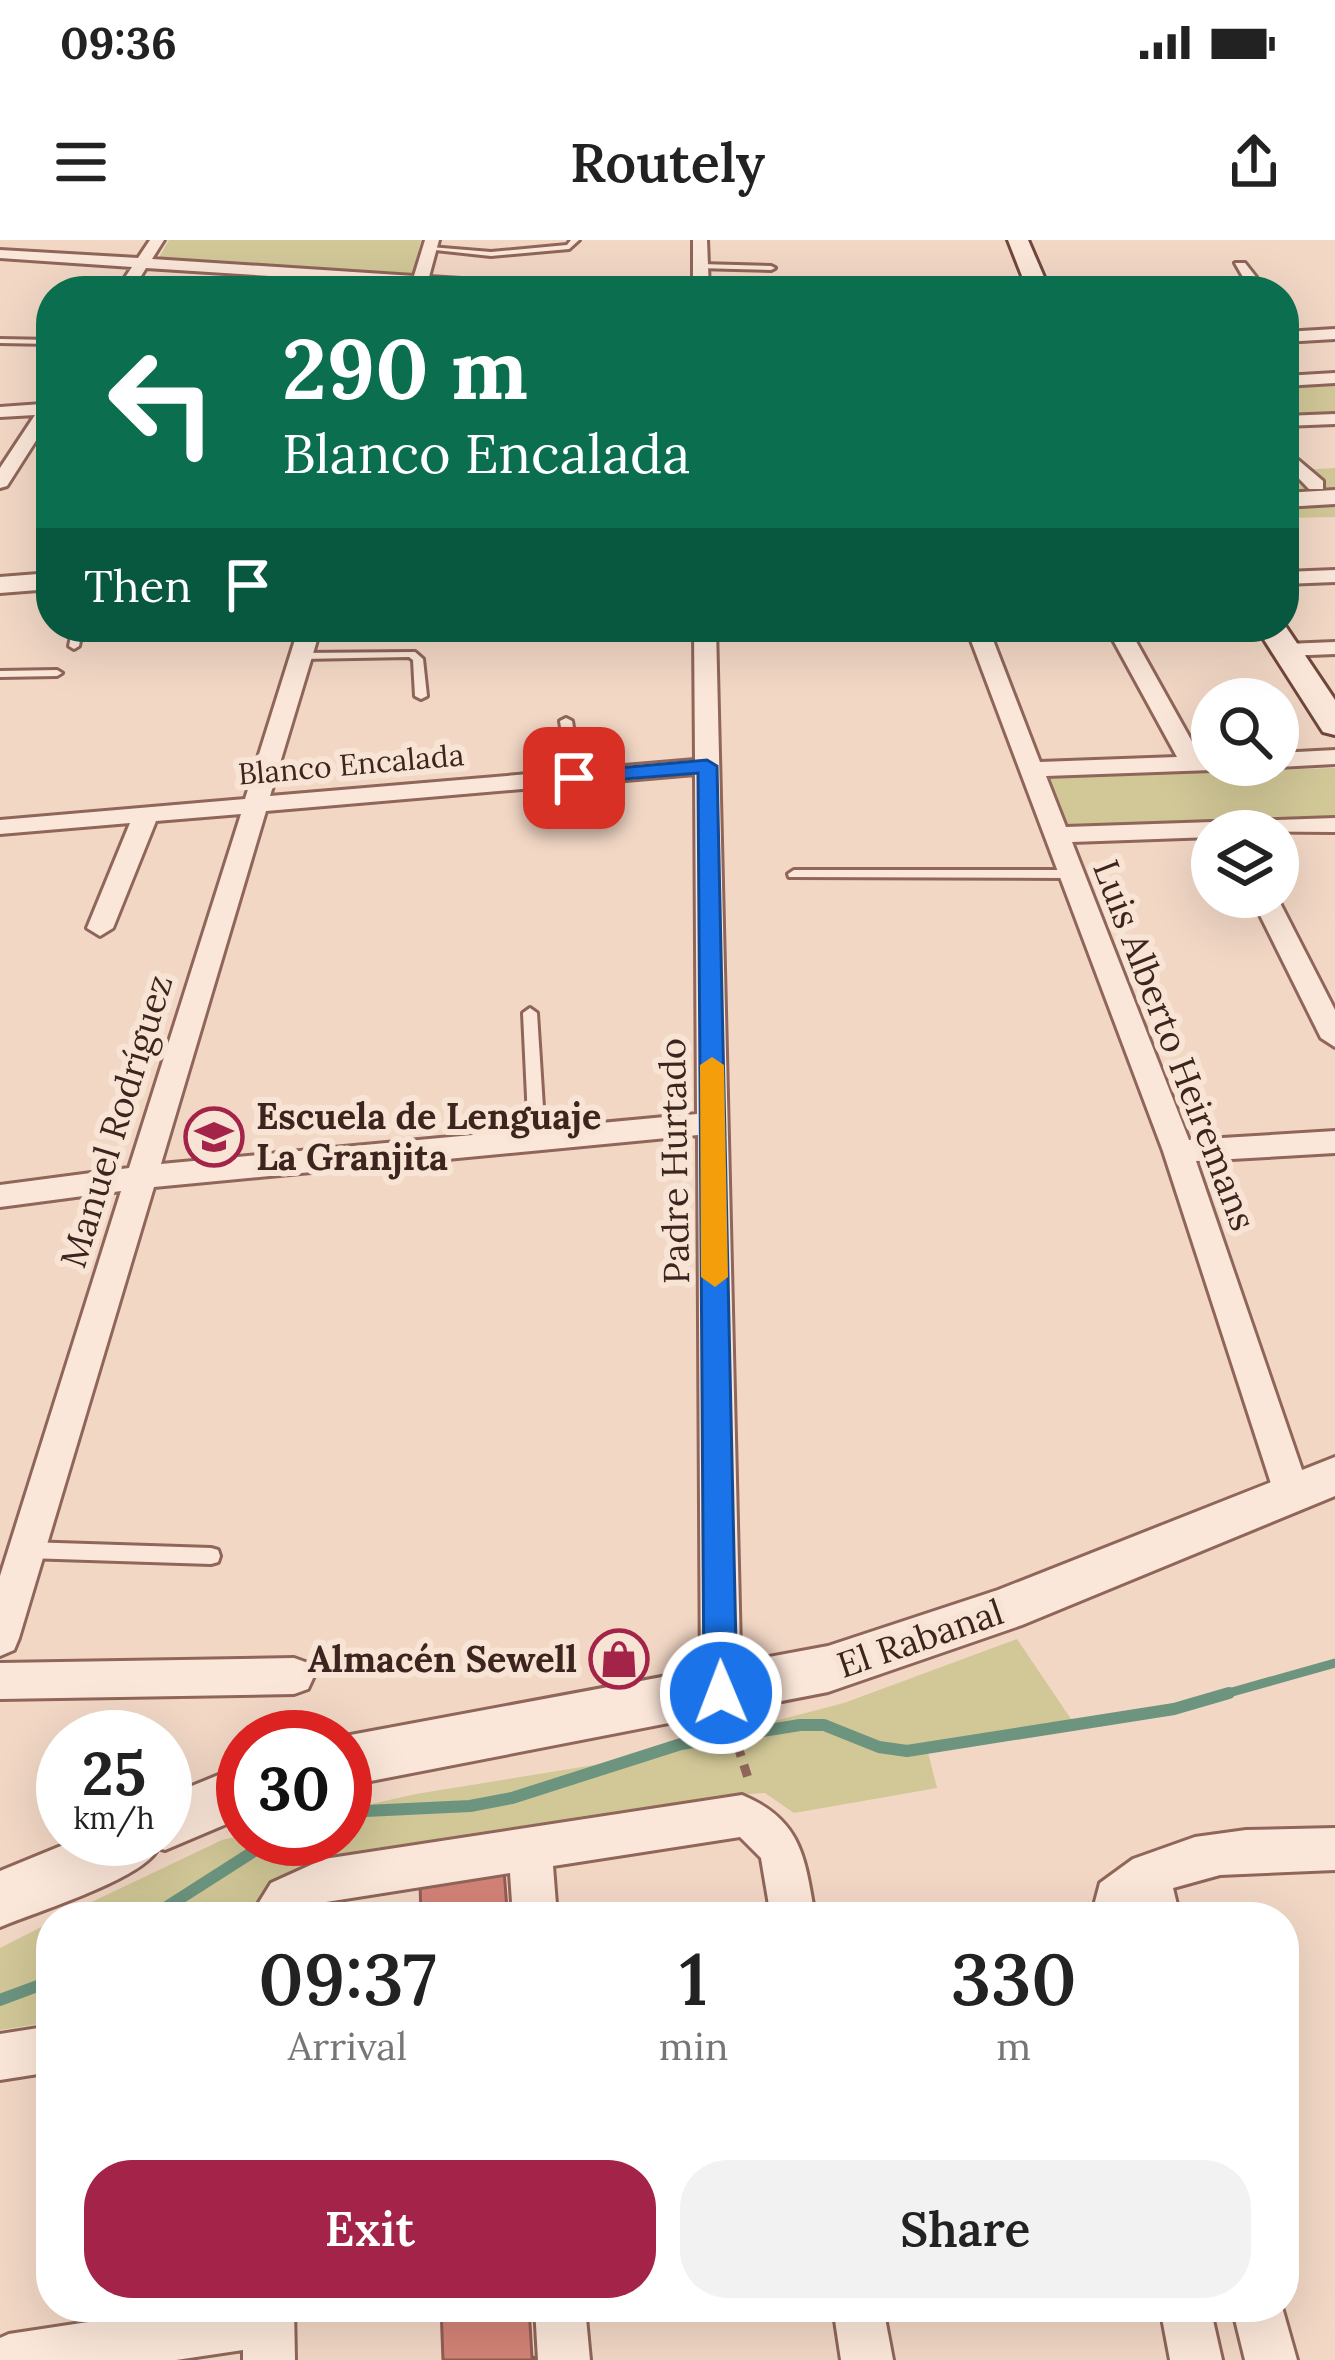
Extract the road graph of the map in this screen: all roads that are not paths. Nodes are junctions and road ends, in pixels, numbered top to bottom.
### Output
1 (158, 240) edge
2 (574, 240) edge
3 (700, 240) edge
4 (1018, 240) edge
5 (431, 245) edge
6 (0, 254) edge
7 (143, 263) junction
8 (700, 266) junction
9 (1240, 266) dead end
10 (770, 268) dead end
11 (134, 276) edge
12 (264, 276) edge
13 (421, 276) edge
14 (700, 276) edge
15 (1034, 276) edge
16 (1248, 276) edge
17 (1299, 332) edge
18 (1335, 334) edge
19 (0, 341) edge
20 (36, 342) edge
21 (1335, 378) edge
22 (1299, 380) edge
23 (36, 409) edge
24 (0, 412) edge
25 (1335, 419) edge
26 (1299, 420) edge
27 (36, 429) edge
28 (1299, 465) edge
29 (0, 482) edge
30 (1299, 488) edge
31 (1329, 489) edge
32 (1299, 496) edge
33 (1335, 576) edge
34 (1299, 577) edge
35 (36, 582) edge
36 (0, 585) edge
37 (75, 642) edge
38 (305, 642) edge
39 (313, 642) edge
40 (705, 642) edge
41 (983, 642) edge
42 (1126, 642) edge
43 (1281, 642) edge
44 (1299, 642) edge
45 (74, 646) dead end
46 (1335, 648) edge
47 (57, 673) dead end
48 (0, 674) edge
49 (421, 696) dead end
50 (566, 721) dead end
51 (1335, 725) edge
52 (1191, 746) edge
53 (1335, 758) edge
54 (1299, 759) edge
55 (1191, 764) edge
56 (707, 766) junction
57 (1034, 769) junction
58 (574, 778) junction
59 (253, 807) junction
60 (146, 815) junction
61 (1335, 825) edge
62 (0, 827) edge
63 (1299, 827) edge
64 (1191, 831) edge
65 (1054, 835) junction
66 (794, 874) dead end
67 (1070, 874) junction
68 (1275, 918) edge
69 (100, 928) dead end
70 (530, 1012) dead end
71 (1335, 1037) edge
72 (712, 1123) junction
73 (537, 1139) junction
74 (1335, 1142) edge
75 (1178, 1151) junction
76 (138, 1178) junction
77 (0, 1196) edge
78 (1314, 1485) edge
79 (26, 1550) junction
80 (211, 1556) dead end
81 (0, 1638) edge
82 (294, 1676) dead end
83 (0, 1681) edge
84 (726, 1708) junction
85 (372, 1758) edge
86 (530, 1847) junction
87 (1335, 1849) edge
88 (82, 1866) edge
89 (1148, 1874) junction
90 (0, 1898) edge
91 (283, 1902) edge
92 (534, 1902) edge
93 (790, 1902) edge
94 (1114, 1902) edge
95 (1155, 1902) edge
96 (36, 2051) edge
97 (0, 2057) edge
98 (561, 2322) edge
99 (860, 2322) edge
100 (1188, 2322) edge
101 (1261, 2322) edge
102 (269, 2329) edge
103 (9, 2360) edge
104 (564, 2360) edge
105 (866, 2360) edge
106 (1196, 2360) edge
107 (1271, 2360) edge

1 - 7 street
2 - 5 lane
3 - 8 street
4 - 15 main road
5 - 13 street
6 - 7 street
7 - 11 street
7 - 12 street
8 - 10 lane
8 - 14 street
9 - 16 street
17 - 18 street
19 - 20 lane
21 - 22 street
23 - 24 street
25 - 26 street
27 - 29 street
28 - 31 street
30 - 31 street
31 - 32 street
33 - 34 street
35 - 36 street
37 - 45 lane
38 - 59 street, Manuel Rodríguez
39 - 49 lane
40 - 56 street, Padre Hurtado
41 - 57 street, Luis Alberto Heiremans
42 - 52 street
43 - 51 main road
44 - 46 street
47 - 48 lane
50 - 58 lane
53 - 54 street
55 - 57 street
56 - 58 street, Blanco Encalada
56 - 72 street, Padre Hurtado
57 - 65 street, Luis Alberto Heiremans
58 - 59 street, Blanco Encalada
59 - 60 street, Blanco Encalada
59 - 76 street, Manuel Rodríguez
60 - 62 street, Blanco Encalada
60 - 69 street
61 - 63 street
64 - 65 street
65 - 67 street, Luis Alberto Heiremans
66 - 67 lane
67 - 75 street, Luis Alberto Heiremans
68 - 71 street
70 - 73 lane
72 - 73 street
72 - 84 street, Padre Hurtado
73 - 76 street
74 - 75 street
75 - 78 street, Luis Alberto Heiremans
76 - 77 street
76 - 79 street, Manuel Rodríguez
78 - 84 street, El Rabanal
79 - 80 lane
79 - 81 street, Manuel Rodríguez
82 - 83 street
84 - 85 street, El Rabanal
86 - 91 street
86 - 92 street
86 - 93 street
87 - 89 street
88 - 90 street
89 - 94 street
89 - 95 street
96 - 97 street
98 - 104 street
99 - 105 street
100 - 106 street
101 - 107 street
102 - 103 street

